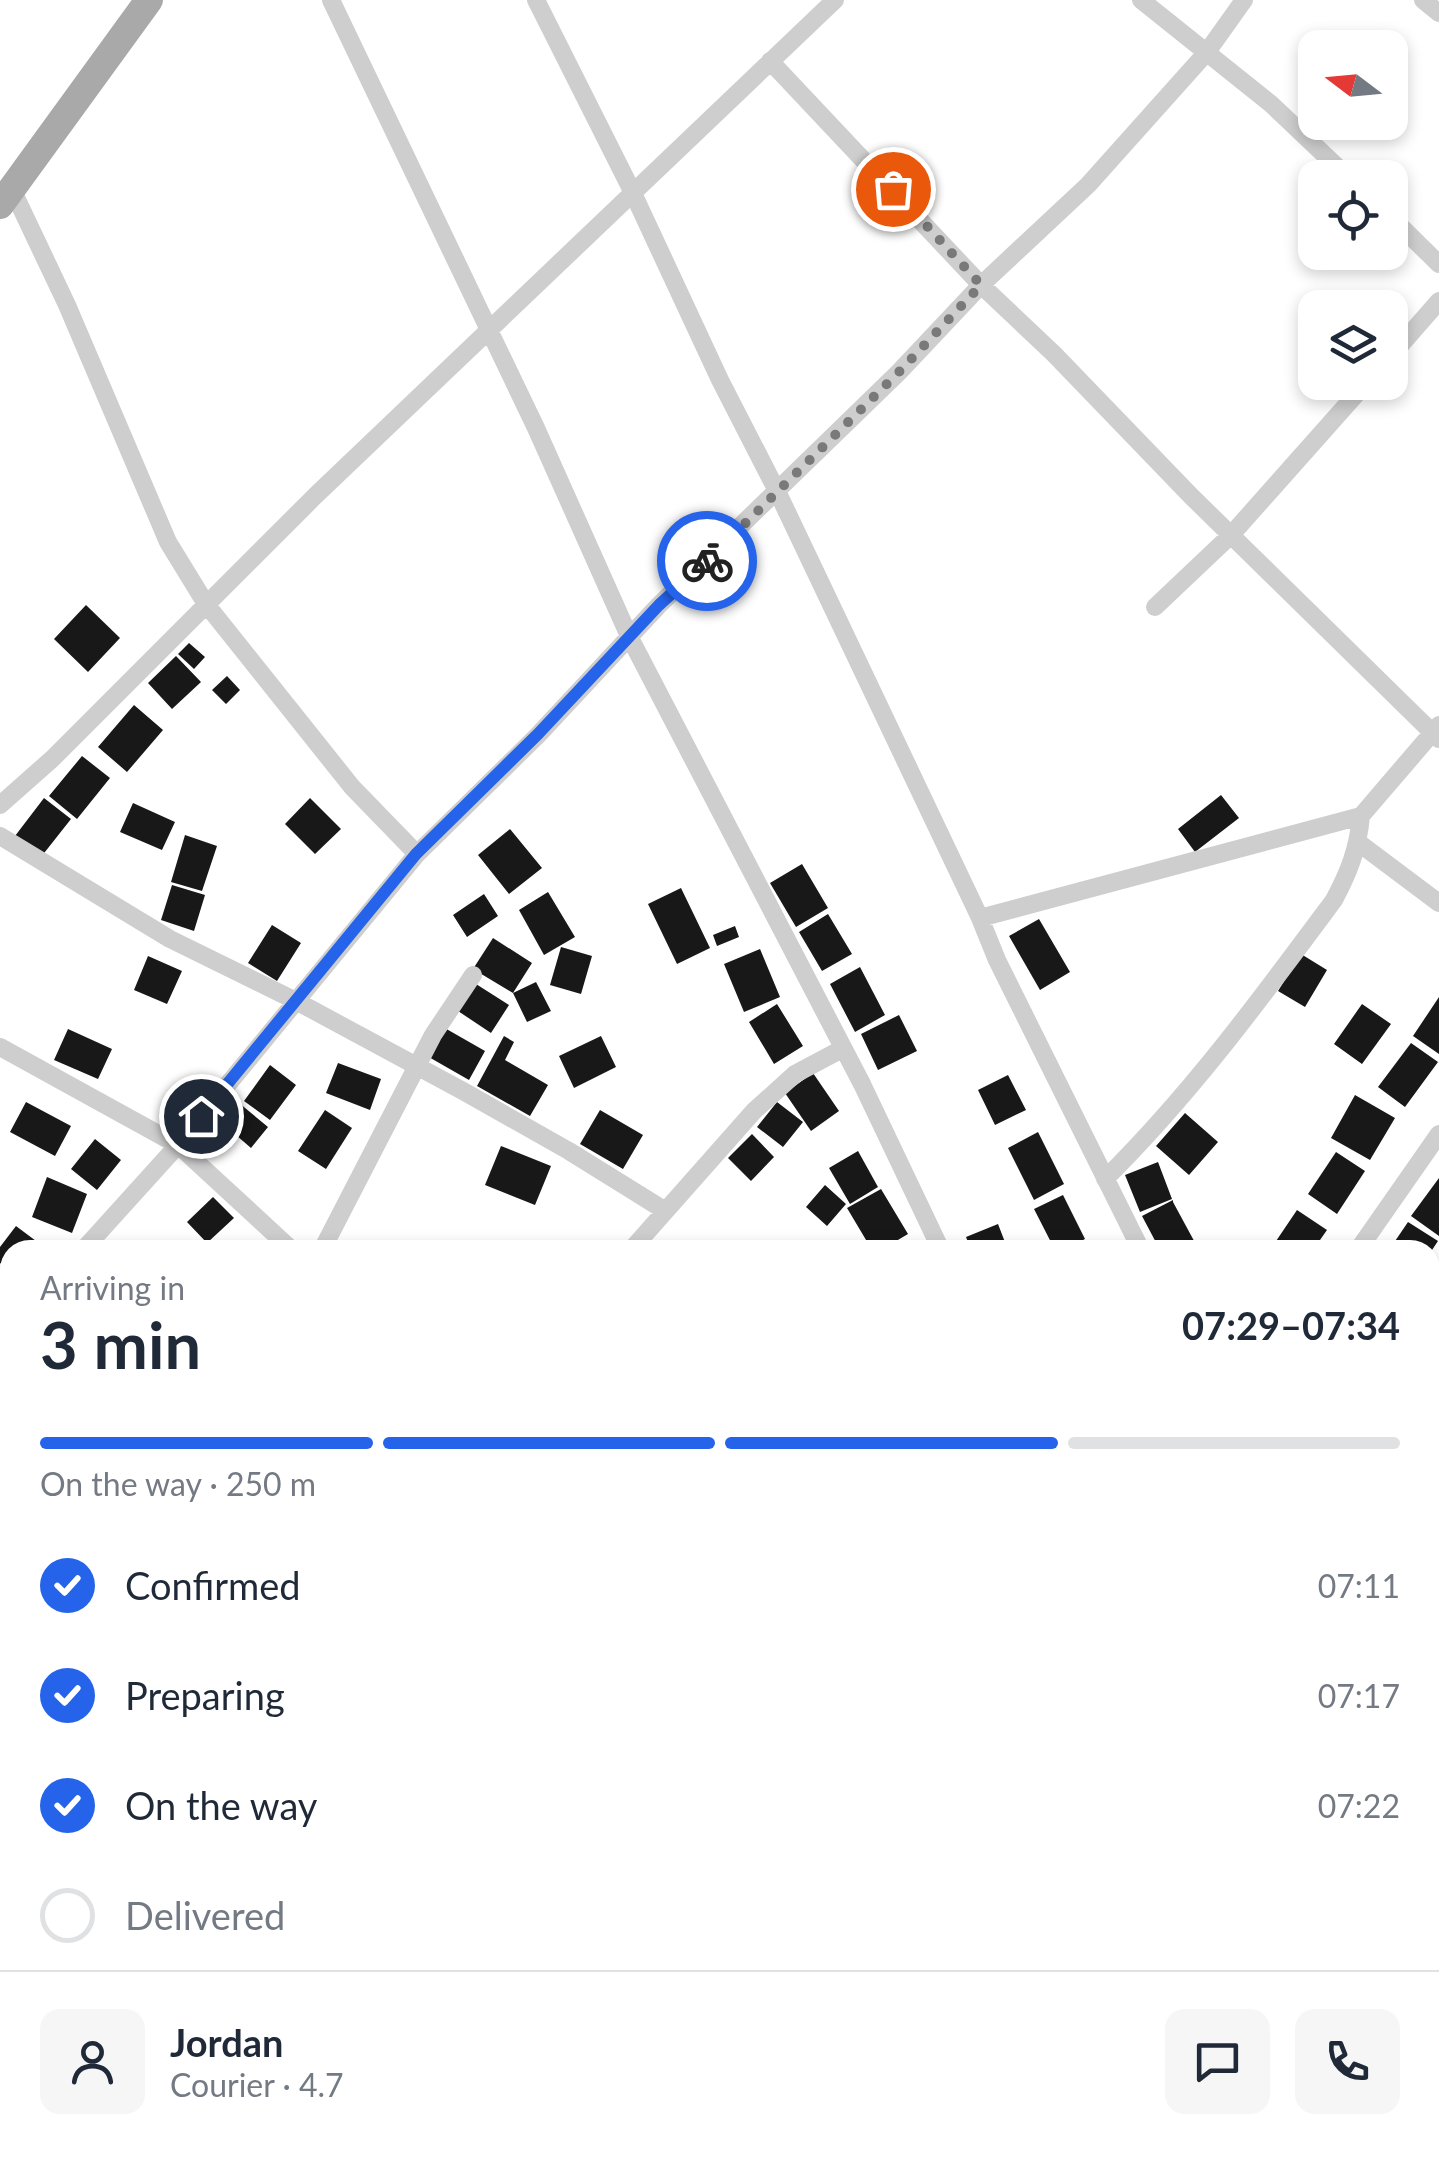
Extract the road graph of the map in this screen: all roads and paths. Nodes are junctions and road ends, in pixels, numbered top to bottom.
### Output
1 (149, 0) edge
2 (332, 0) edge
3 (536, 0) edge
4 (836, 0) edge
5 (1141, 0) edge
6 (1244, 0) edge
7 (1423, 0) edge
8 (1439, 14) edge
9 (1207, 52) junction
10 (770, 61) junction
11 (1330, 160) edge
12 (632, 191) junction
13 (6, 197) edge
14 (1408, 234) edge
15 (1439, 264) edge
16 (981, 285) junction
17 (1439, 301) edge
18 (490, 332) junction
19 (1408, 336) edge
20 (1351, 400) edge
21 (776, 491) junction
22 (1231, 534) junction
23 (206, 604) junction
24 (1154, 607) dead end
25 (629, 636) junction
26 (1436, 732) edge
27 (0, 805) edge
28 (1361, 816) junction
29 (0, 836) edge
30 (1358, 843) junction
31 (416, 854) junction
32 (1439, 903) edge
33 (980, 918) junction
34 (473, 975) dead end
35 (296, 1001) junction
36 (0, 1047) edge
37 (842, 1049) junction
38 (416, 1067) junction
39 (1439, 1134) edge
40 (178, 1145) junction
41 (1104, 1179) junction
42 (664, 1210) junction
43 (92, 1240) edge
44 (281, 1240) edge
45 (327, 1240) edge
46 (640, 1240) edge
47 (936, 1240) edge
48 (1137, 1240) edge
49 (1365, 1240) edge

1 - 13 main road
2 - 18 street
3 - 12 street
4 - 10 street
5 - 9 street
6 - 9 street
7 - 8 street
9 - 11 street
9 - 16 street
10 - 12 street
10 - 16 street
12 - 18 street
12 - 21 street
13 - 23 street
14 - 15 street
16 - 21 street
16 - 22 street
17 - 19 street
18 - 23 street
18 - 25 street
20 - 22 street
21 - 25 street
21 - 33 street
22 - 24 street
22 - 26 street
23 - 27 street
23 - 31 street
25 - 31 street
25 - 37 street
26 - 28 street
28 - 30 street
28 - 33 street
29 - 35 street
30 - 32 street
30 - 41 street
31 - 35 street
33 - 41 street
34 - 38 street
35 - 38 street
35 - 40 street
36 - 40 street
37 - 42 street
37 - 47 street
38 - 42 street
38 - 45 street
39 - 49 street
40 - 43 street
40 - 44 street
41 - 48 street
42 - 46 street

